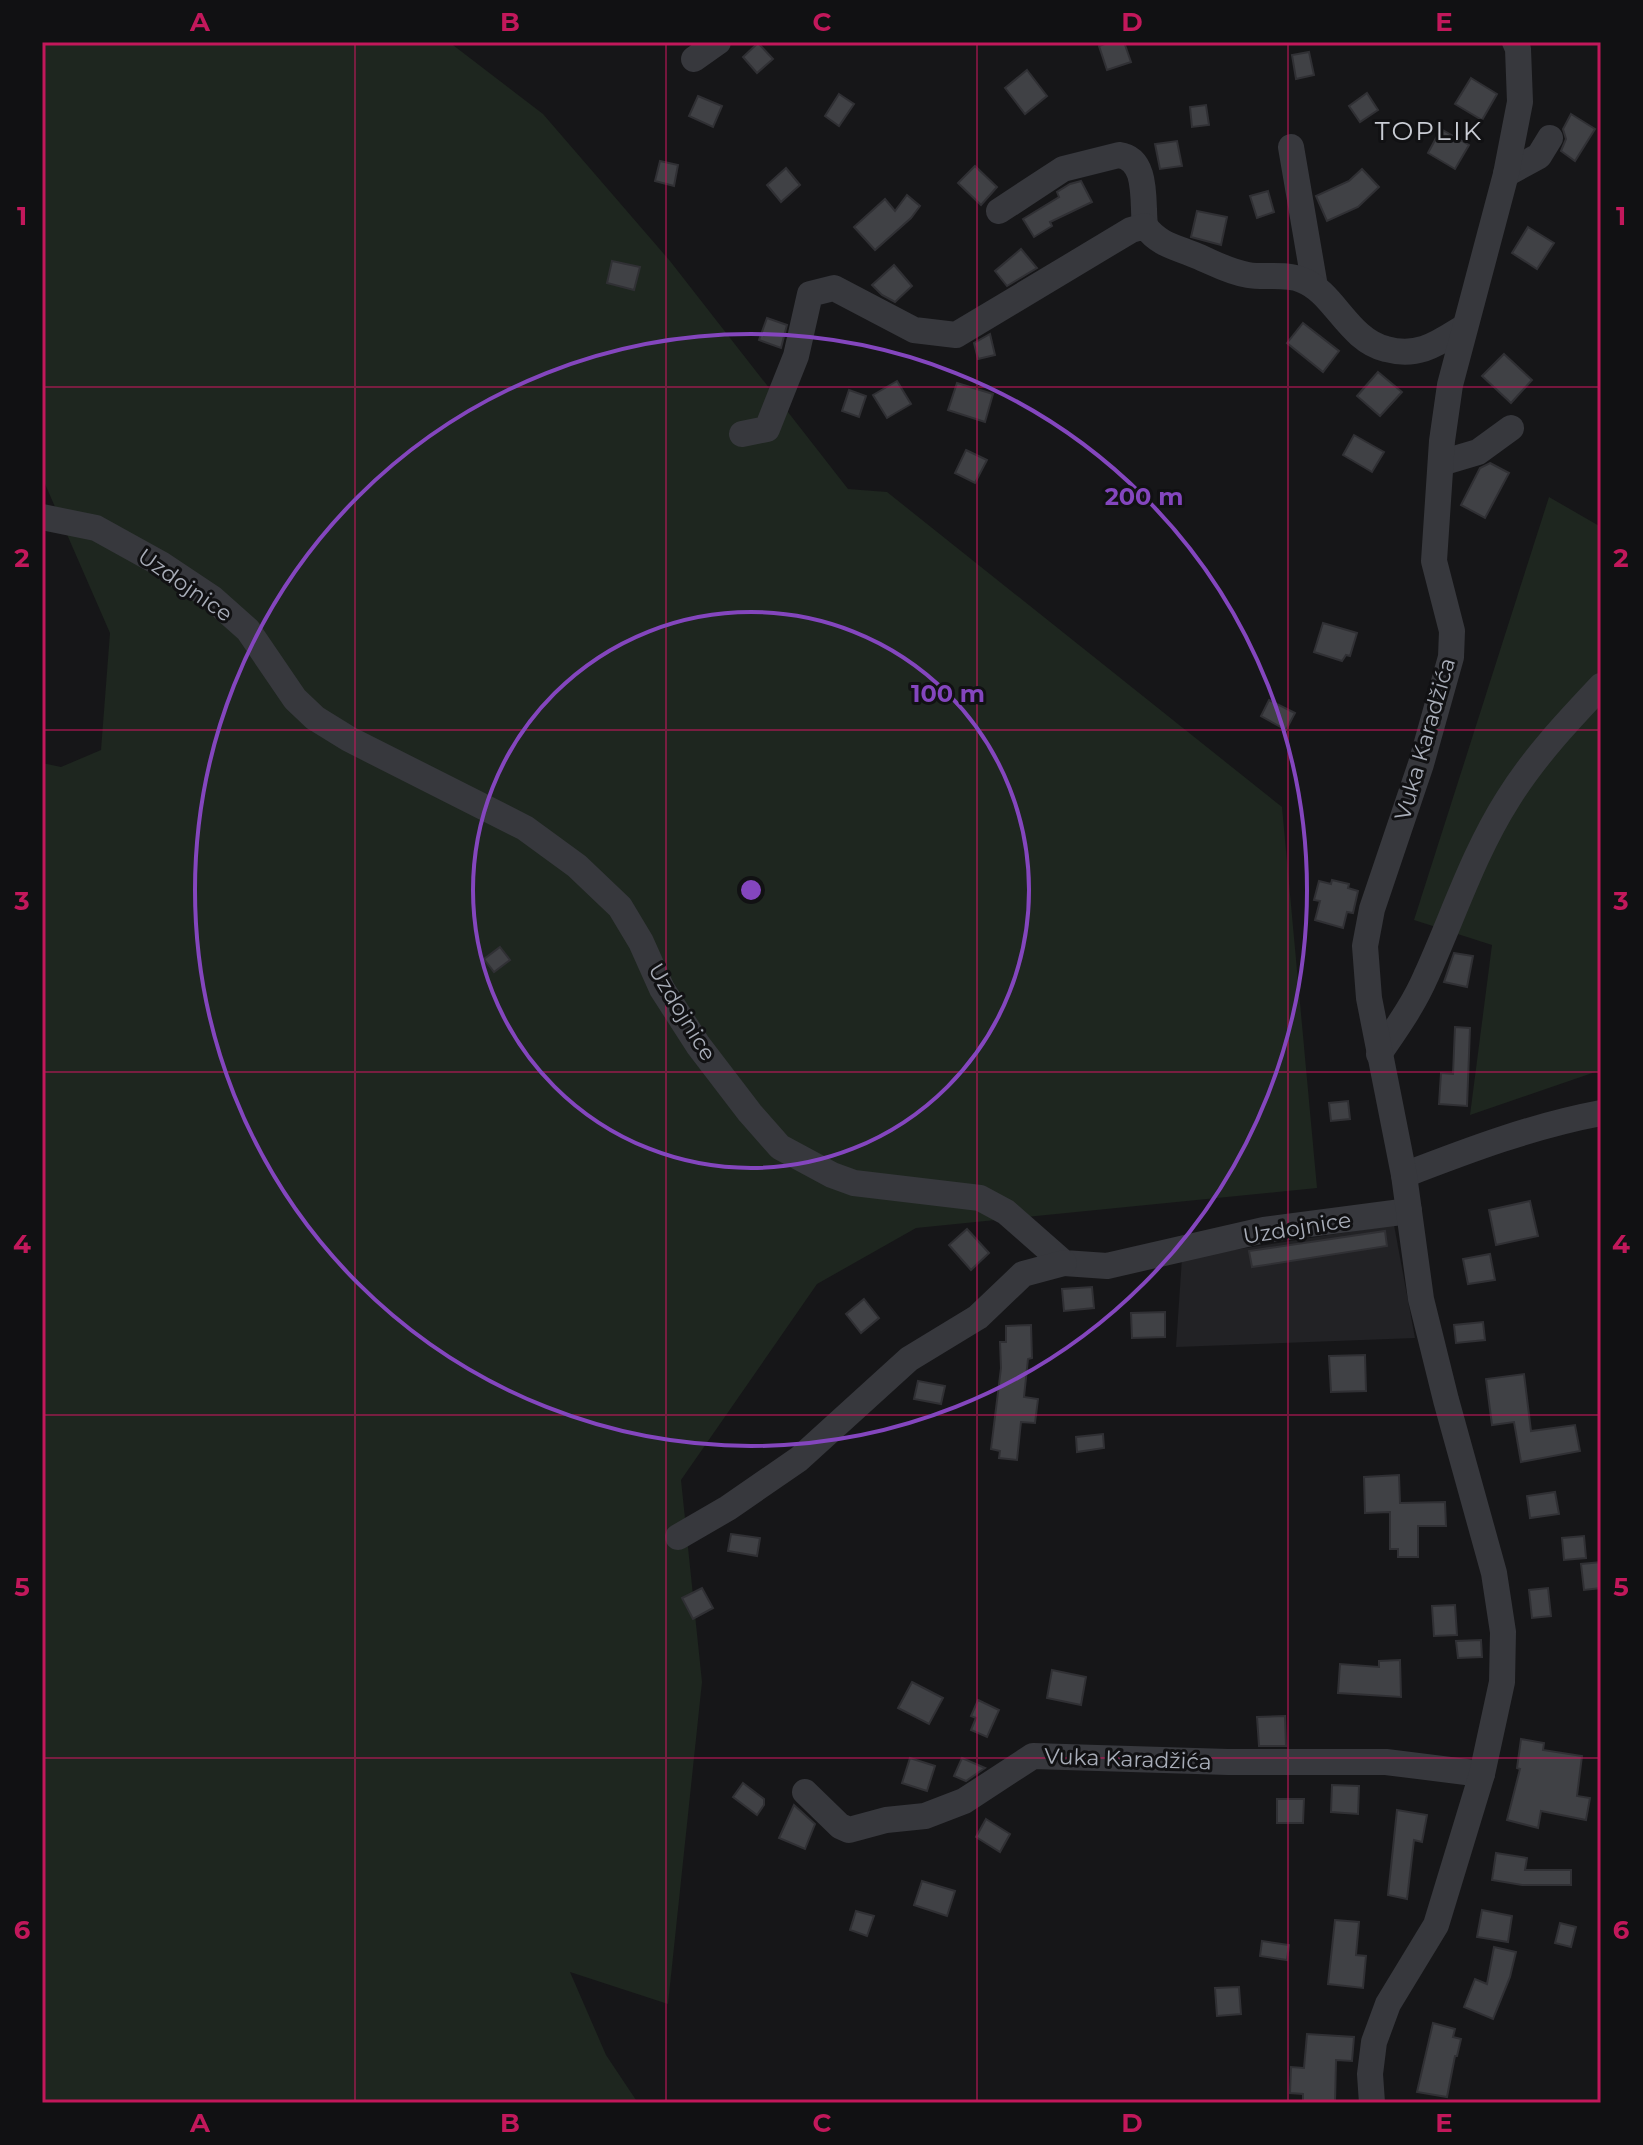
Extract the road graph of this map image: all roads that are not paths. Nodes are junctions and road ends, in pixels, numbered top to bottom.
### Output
1 (718, 42) edge
2 (1515, 42) edge
3 (694, 59) dead end
4 (1550, 138) dead end
5 (1291, 147) dead end
6 (1506, 174) junction
7 (999, 211) dead end
8 (1145, 226) junction
9 (1315, 287) junction
10 (1464, 327) junction
11 (1511, 428) dead end
12 (742, 434) dead end
13 (1441, 463) junction
14 (42, 517) edge
15 (1601, 686) edge
16 (1379, 1054) junction
17 (1601, 1113) edge
18 (1404, 1175) junction
19 (1409, 1211) junction
20 (1064, 1263) junction
21 (678, 1537) dead end
22 (1482, 1774) junction
23 (805, 1792) dead end
24 (1372, 2103) edge

1 - 3 street
2 - 6 street, Vuka Karadžića
4 - 6 street
5 - 9 street
6 - 10 street, Vuka Karadžića
7 - 8 street
8 - 9 street
8 - 12 street
9 - 10 street
10 - 13 street, Vuka Karadžića
11 - 13 street
13 - 16 street, Vuka Karadžića
14 - 20 street, Uzdojnice
15 - 16 street
16 - 18 street, Vuka Karadžića
17 - 18 street
18 - 19 street, Vuka Karadžića
19 - 20 street, Uzdojnice
19 - 22 street, Vuka Karadžića
20 - 21 street
22 - 23 street, Vuka Karadžića
22 - 24 street, Vuka Karadžića

